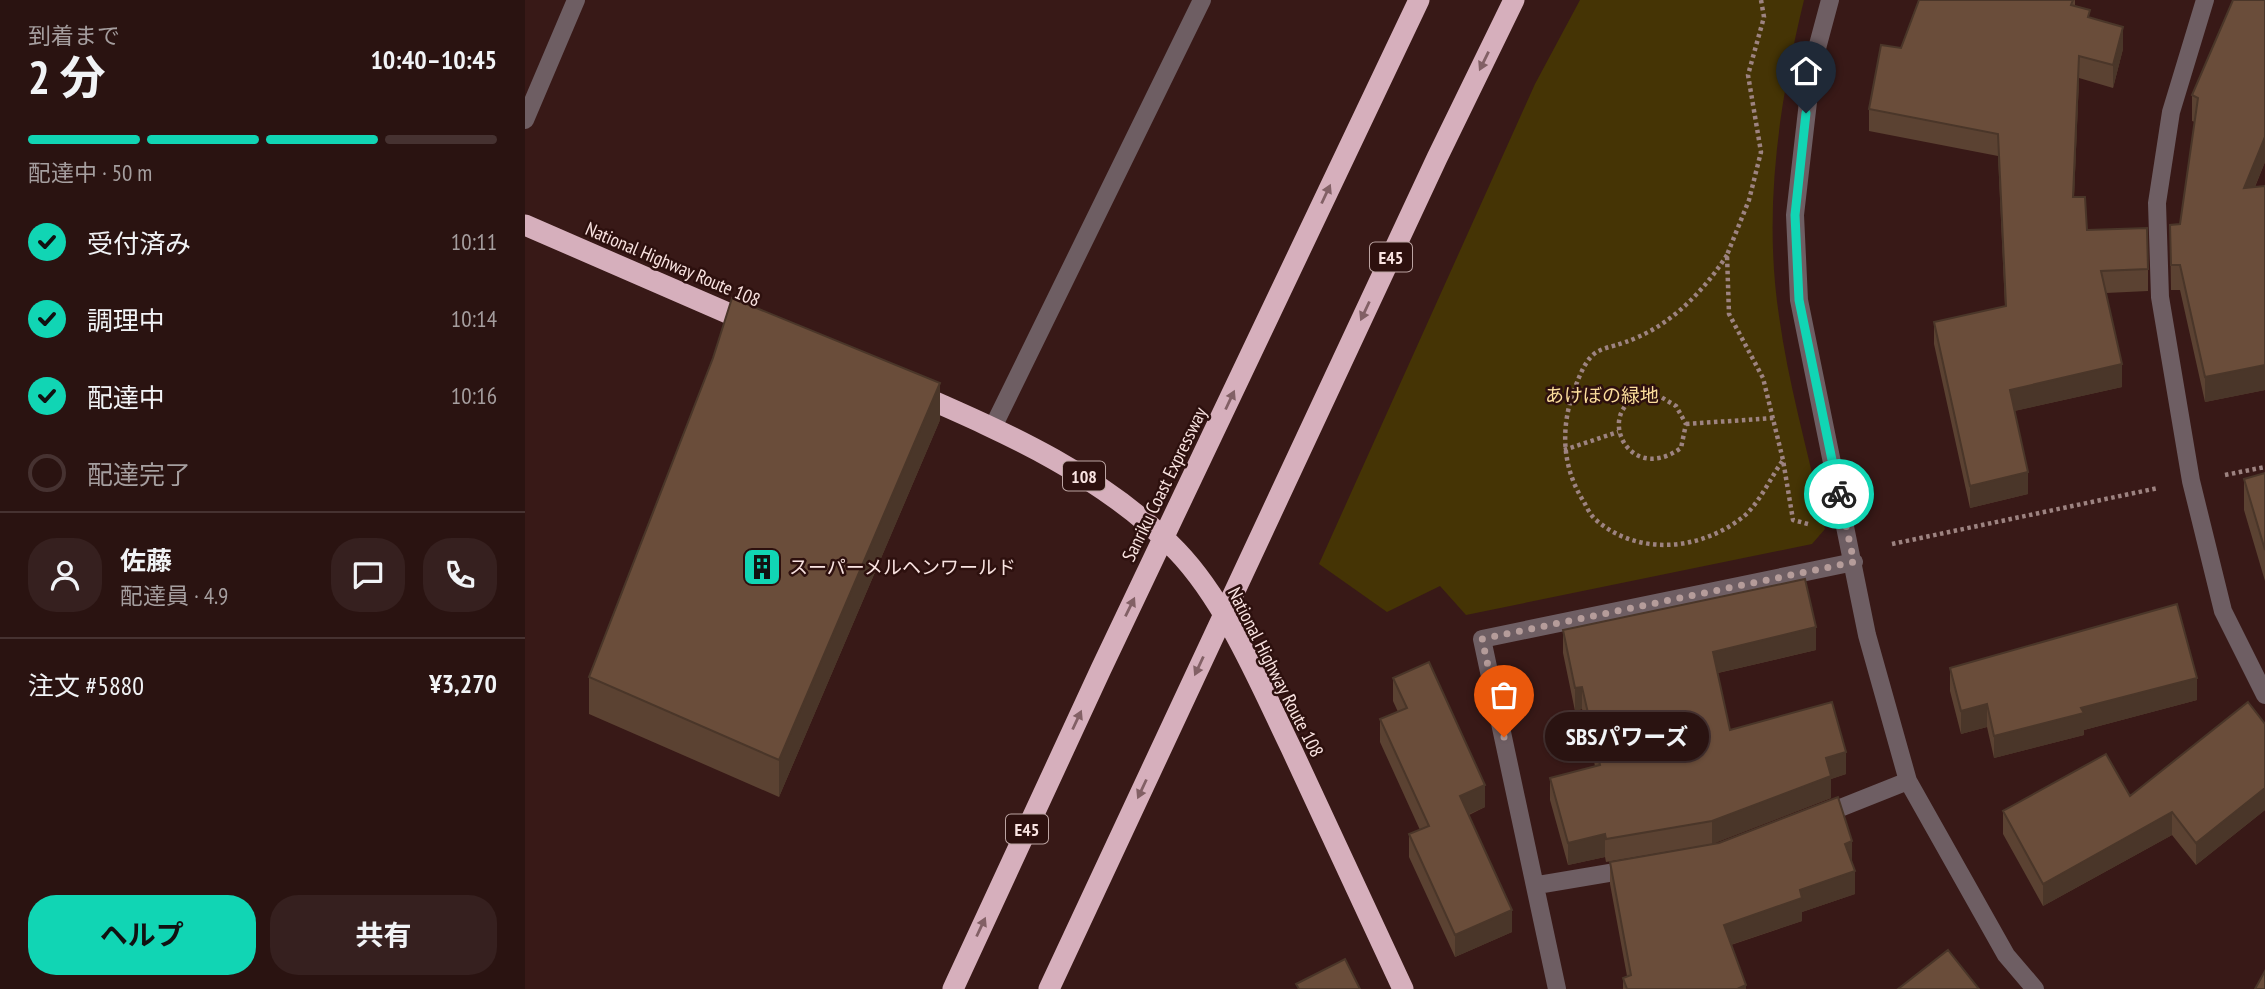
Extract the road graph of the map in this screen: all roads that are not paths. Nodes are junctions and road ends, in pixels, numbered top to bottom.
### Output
1 (576, 0) edge
2 (1202, 0) edge
3 (1419, 0) edge
4 (1514, 0) edge
5 (1830, 0) edge
6 (2206, 0) edge
7 (525, 120) edge
8 (525, 225) edge
9 (778, 334) edge
10 (892, 383) edge
11 (993, 427) junction
12 (1854, 562) junction
13 (2265, 695) edge
14 (1908, 782) junction
15 (1804, 822) edge
16 (1647, 867) edge
17 (1537, 885) junction
18 (953, 989) edge
19 (1049, 989) edge
20 (1403, 989) edge
21 (1557, 989) edge
22 (2035, 989) edge

1 - 7 street
2 - 11 street
18 -> 3 highway, Sanriku Coast Expressway / E45
4 -> 19 highway, E45
5 - 12 street
6 - 13 street
8 - 9 highway, National Highway Route 108
10 - 11 highway, National Highway Route 108 / 108
11 - 20 highway, National Highway Route 108 / 108
12 - 14 street
12 - 17 street
14 - 15 street
14 - 22 street
16 - 17 street
17 - 21 street

